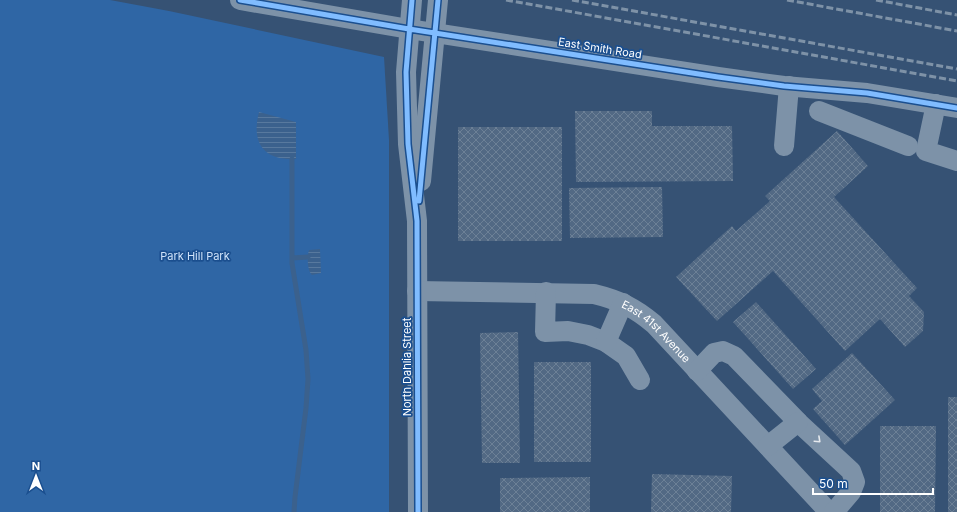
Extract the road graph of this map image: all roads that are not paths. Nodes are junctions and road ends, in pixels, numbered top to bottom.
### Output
1 (240, 0) edge
2 (412, 0) edge
3 (438, 0) edge
4 (409, 29) junction
5 (435, 33) junction
6 (789, 86) junction
7 (936, 104) junction
8 (957, 108) edge
9 (819, 111) dead end
10 (784, 146) dead end
11 (908, 146) dead end
12 (957, 161) edge
13 (417, 221) junction
14 (417, 290) junction
15 (546, 292) junction
16 (623, 303) junction
17 (606, 342) junction
18 (698, 371) junction
19 (640, 380) dead end
20 (798, 422) junction
21 (768, 446) junction
22 (418, 512) edge
23 (830, 512) edge
24 (834, 512) edge

1 - 4 street, East Smith Road
2 - 4 street, North Dahlia Street
3 - 5 street, North Dahlia Street
4 - 5 street, East Smith Road
4 - 13 street, North Dahlia Street
5 - 6 street, East Smith Road
5 - 13 street, North Dahlia Street
6 - 7 street, East Smith Road
6 - 10 street
7 - 8 street, East Smith Road
7 - 12 street
9 - 11 street
13 - 14 street, North Dahlia Street
14 - 15 street, East 41st Avenue
14 - 22 street, North Dahlia Street
15 - 16 street, East 41st Avenue
15 - 17 street
16 - 17 street
16 - 18 street, East 41st Avenue
17 - 19 street
18 - 20 street
18 - 21 street, East 41st Avenue
20 - 21 street
20 -> 24 street
21 - 23 street, East 41st Avenue

